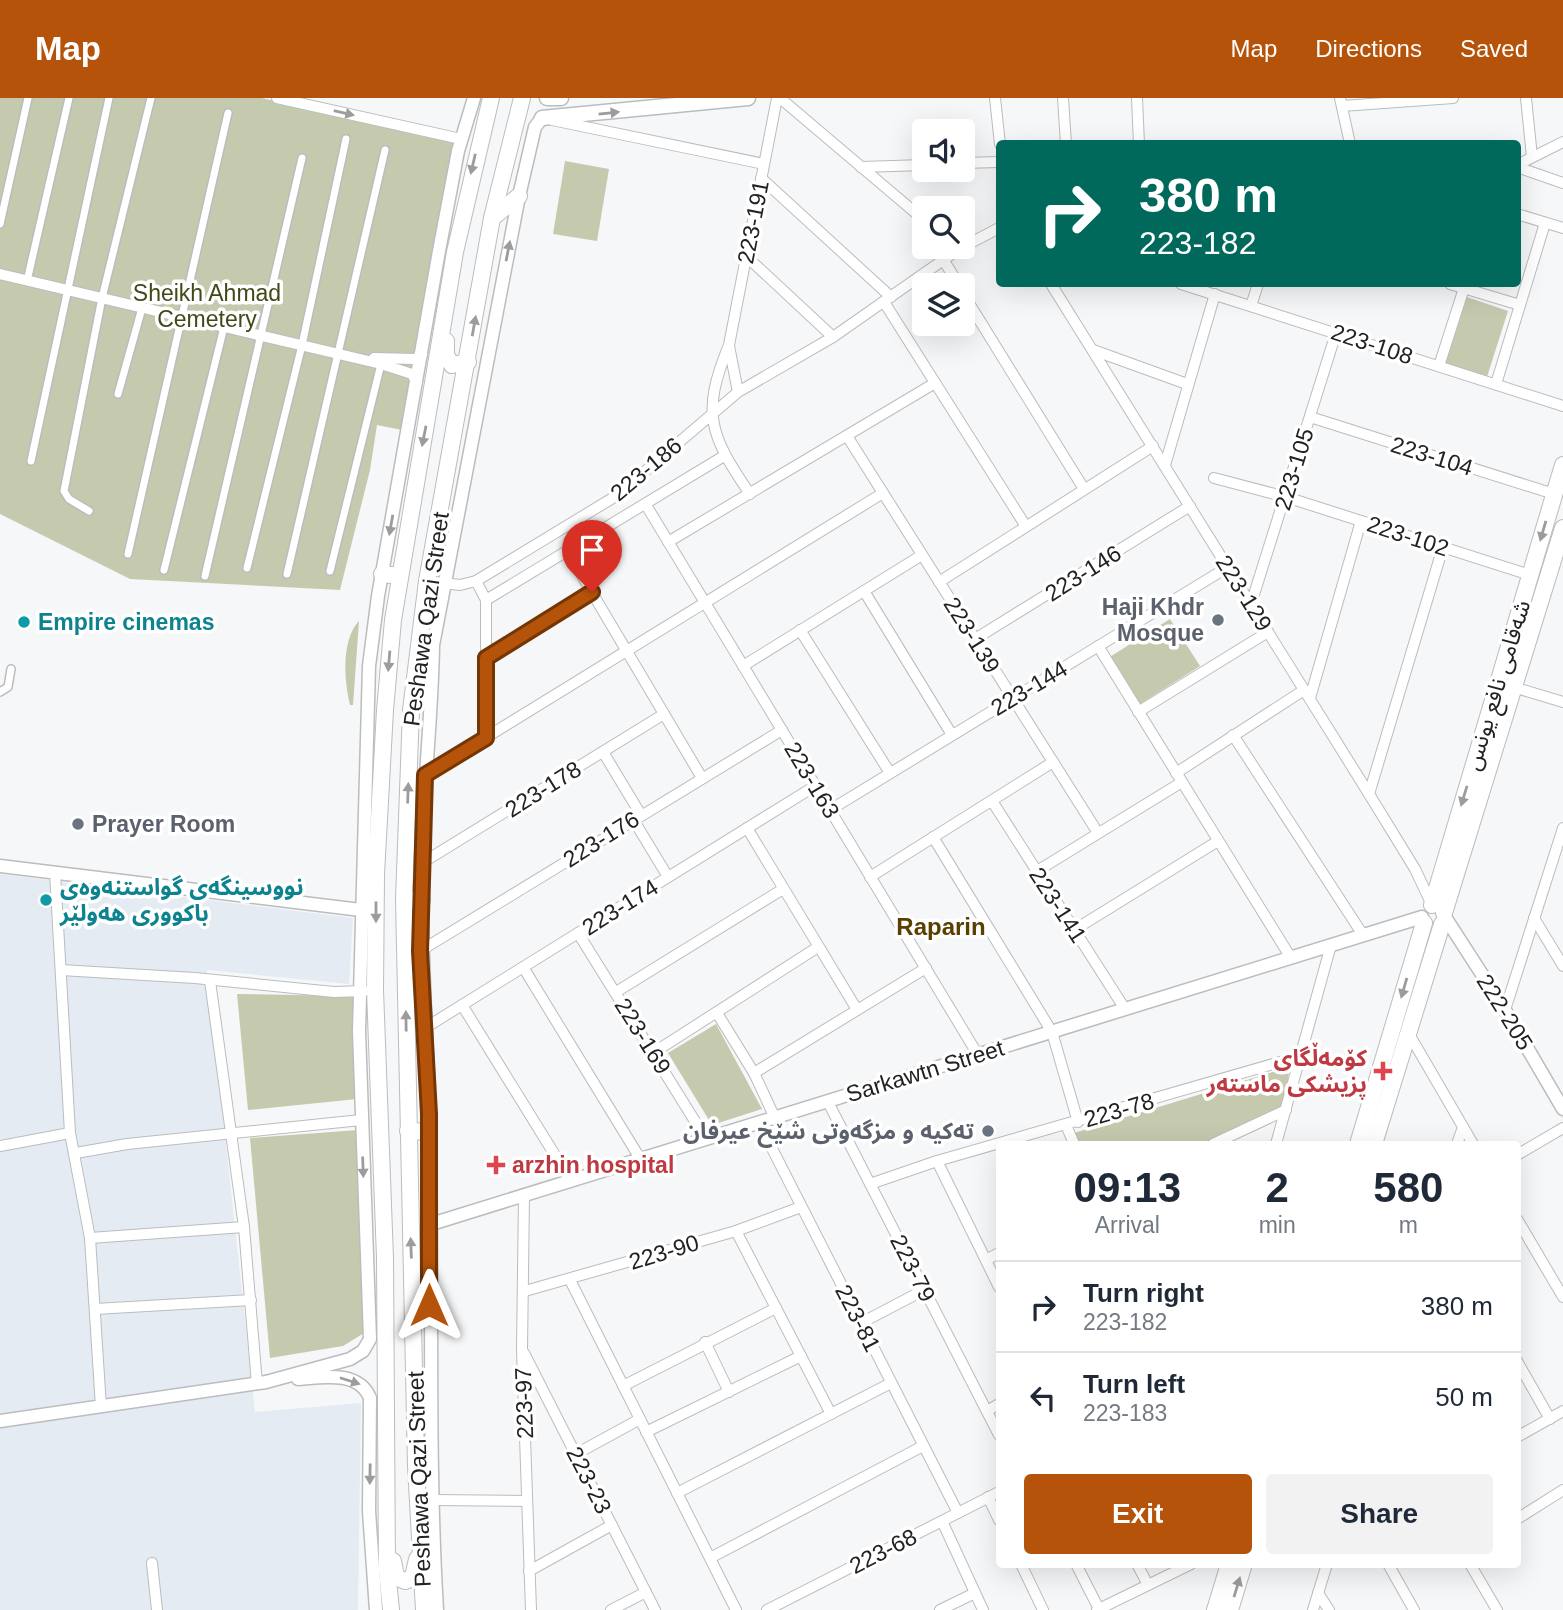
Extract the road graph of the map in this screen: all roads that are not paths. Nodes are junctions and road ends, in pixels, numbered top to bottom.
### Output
1 (29, 98) edge
2 (69, 98) edge
3 (109, 98) edge
4 (151, 98) edge
5 (277, 98) edge
6 (474, 98) edge
7 (491, 98) edge
8 (522, 98) edge
9 (547, 98) edge
10 (561, 98) edge
11 (748, 98) edge
12 (778, 98) edge
13 (995, 98) edge
14 (1063, 98) edge
15 (1137, 98) edge
16 (1453, 98) edge
17 (1526, 98) edge
18 (696, 100) edge
19 (1341, 102) edge
20 (228, 113) dead end
21 (542, 118) junction
22 (346, 139) dead end
23 (461, 139) junction
24 (999, 140) edge
25 (1066, 140) edge
26 (1139, 140) edge
27 (1349, 140) edge
28 (1563, 142) edge
29 (385, 150) dead end
30 (1532, 157) junction
31 (302, 158) dead end
32 (996, 162) edge
33 (975, 163) edge
34 (764, 164) junction
35 (1521, 164) edge
36 (912, 165) edge
37 (861, 167) junction
38 (1521, 167) edge
39 (761, 178) junction
40 (1563, 183) edge
41 (519, 196) junction
42 (912, 210) edge
43 (1521, 215) edge
44 (492, 218) junction
45 (1545, 223) junction
46 (0, 224) edge
47 (996, 229) edge
48 (1563, 229) edge
49 (975, 239) edge
50 (447, 251) junction
51 (746, 256) junction
52 (944, 261) joint
53 (952, 273) edge
54 (0, 274) edge
55 (27, 281) junction
56 (1053, 287) edge
57 (1191, 287) edge
58 (1257, 287) edge
59 (1460, 287) edge
60 (1464, 288) junction
61 (65, 290) junction
62 (1215, 294) junction
63 (102, 298) junction
64 (888, 300) junction
65 (1520, 305) junction
66 (1251, 306) junction
67 (142, 307) junction
68 (446, 311) junction
69 (975, 313) edge
70 (182, 317) junction
71 (224, 327) junction
72 (1336, 333) junction
73 (263, 336) junction
74 (833, 337) junction
75 (302, 345) junction
76 (729, 345) junction
77 (1093, 350) junction
78 (339, 353) junction
79 (422, 355) junction
80 (468, 362) junction
81 (381, 364) junction
82 (1439, 366) junction
83 (417, 383) junction
84 (935, 383) junction
85 (1187, 384) junction
86 (1496, 384) junction
87 (738, 392) junction
88 (118, 394) dead end
89 (431, 398) junction
90 (1563, 406) edge
91 (710, 414) junction
92 (1310, 418) junction
93 (847, 436) junction
94 (1153, 446) junction
95 (724, 456) junction
96 (450, 460) junction
97 (31, 461) dead end
98 (1164, 465) junction
99 (1563, 465) edge
100 (1214, 478) dead end
101 (1084, 489) junction
102 (883, 493) junction
103 (750, 494) junction
104 (1554, 494) junction
105 (1286, 497) junction
106 (646, 505) junction
107 (1190, 506) junction
108 (89, 511) dead end
109 (1361, 521) junction
110 (1025, 526) junction
111 (1563, 528) edge
112 (668, 542) junction
113 (1443, 547) junction
114 (568, 552) junction
115 (128, 554) dead end
116 (922, 555) junction
117 (1228, 567) junction
118 (247, 568) dead end
119 (164, 570) dead end
120 (330, 571) dead end
121 (287, 574) dead end
122 (382, 574) junction
123 (1530, 575) junction
124 (205, 576) dead end
125 (400, 576) junction
126 (476, 581) junction
127 (939, 582) junction
128 (435, 583) junction
129 (864, 591) junction
130 (592, 592) junction
131 (486, 600) junction
132 (1251, 604) junction
133 (706, 605) junction
134 (375, 617) junction
135 (393, 620) junction
136 (800, 630) junction
137 (1268, 632) junction
138 (975, 639) junction
139 (1098, 646) junction
140 (628, 653) junction
141 (486, 658) junction
142 (743, 666) junction
143 (11, 669) dead end
144 (1513, 687) junction
145 (0, 692) edge
146 (1307, 694) junction
147 (1013, 698) junction
148 (1563, 702) edge
149 (1138, 712) junction
150 (664, 714) junction
151 (782, 730) junction
152 (952, 735) junction
153 (1233, 735) junction
154 (486, 738) junction
155 (603, 752) junction
156 (1053, 762) junction
157 (890, 773) junction
158 (425, 775) junction
159 (702, 778) junction
160 (1179, 778) junction
161 (816, 786) junction
162 (1369, 794) junction
163 (992, 801) junction
164 (830, 810) junction
165 (637, 817) junction
166 (747, 828) junction
167 (1563, 829) edge
168 (1098, 833) junction
169 (933, 837) junction
170 (1218, 841) junction
171 (422, 863) junction
172 (0, 866) edge
173 (1037, 871) junction
174 (55, 873) junction
175 (369, 874) junction
176 (668, 877) junction
177 (870, 877) junction
178 (783, 889) junction
179 (404, 899) junction
180 (422, 900) junction
181 (361, 910) junction
182 (1435, 917) junction
183 (1534, 918) junction
184 (1074, 930) junction
185 (578, 933) junction
186 (1363, 935) junction
187 (1331, 945) junction
188 (818, 947) junction
189 (420, 951) junction
190 (1291, 958) junction
191 (1563, 966) edge
192 (523, 967) junction
193 (926, 968) junction
194 (61, 970) junction
195 (210, 981) junction
196 (368, 990) junction
197 (615, 992) junction
198 (462, 1005) junction
199 (856, 1008) junction
200 (1125, 1009) junction
201 (1505, 1010) junction
202 (717, 1013) junction
203 (425, 1028) junction
204 (1052, 1032) junction
205 (1409, 1034) junction
206 (653, 1053) junction
207 (978, 1055) junction
208 (1301, 1056) junction
209 (378, 1071) junction
210 (360, 1073) junction
211 (754, 1073) junction
212 (828, 1101) junction
213 (1563, 1108) edge
214 (1286, 1110) junction
215 (775, 1118) junction
216 (361, 1119) junction
217 (1078, 1122) junction
218 (759, 1123) junction
219 (1066, 1125) junction
220 (1463, 1126) junction
221 (1563, 1128) edge
222 (408, 1131) junction
223 (429, 1132) junction
224 (70, 1133) junction
225 (229, 1133) junction
226 (706, 1139) junction
227 (1009, 1141) edge
228 (1073, 1141) edge
229 (1219, 1141) edge
230 (1277, 1141) edge
231 (1359, 1141) edge
232 (1375, 1141) edge
233 (1458, 1141) edge
234 (1471, 1141) edge
235 (996, 1145) edge
236 (0, 1146) edge
237 (76, 1153) junction
238 (1521, 1153) edge
239 (641, 1160) junction
240 (937, 1161) junction
241 (571, 1181) junction
242 (870, 1184) junction
243 (524, 1196) junction
244 (801, 1207) junction
245 (429, 1226) junction
246 (1521, 1226) edge
247 (244, 1227) junction
248 (736, 1231) junction
249 (90, 1238) junction
250 (996, 1255) edge
251 (384, 1258) junction
252 (368, 1259) junction
253 (986, 1260) junction
254 (570, 1280) junction
255 (996, 1280) edge
256 (925, 1290) junction
257 (525, 1291) junction
258 (1563, 1297) edge
259 (251, 1300) junction
260 (776, 1308) junction
261 (95, 1309) junction
262 (861, 1324) junction
263 (705, 1342) junction
264 (522, 1350) junction
265 (801, 1356) junction
266 (422, 1359) junction
267 (1521, 1367) edge
268 (262, 1383) junction
269 (891, 1383) junction
270 (623, 1386) junction
271 (729, 1392) junction
272 (370, 1405) junction
273 (996, 1406) edge
274 (101, 1407) junction
275 (387, 1410) junction
276 (987, 1410) junction
277 (1563, 1411) edge
278 (831, 1414) junction
279 (640, 1419) junction
280 (1550, 1419) junction
281 (0, 1421) edge
282 (996, 1429) edge
283 (646, 1432) junction
284 (1521, 1435) edge
285 (923, 1446) junction
286 (576, 1454) junction
287 (1563, 1490) edge
288 (677, 1493) junction
289 (996, 1493) edge
290 (988, 1497) junction
291 (432, 1500) junction
292 (527, 1501) junction
293 (386, 1510) junction
294 (957, 1513) junction
295 (996, 1514) edge
296 (1521, 1516) edge
297 (943, 1521) junction
298 (419, 1524) junction
299 (612, 1525) junction
300 (710, 1559) junction
301 (152, 1563) dead end
302 (1023, 1568) edge
303 (1078, 1568) edge
304 (1139, 1568) edge
305 (1183, 1568) edge
306 (1228, 1568) edge
307 (1243, 1568) edge
308 (1326, 1568) edge
309 (1390, 1568) edge
310 (1471, 1568) edge
311 (529, 1571) junction
312 (1148, 1585) junction
313 (646, 1592) junction
314 (1318, 1592) junction
315 (975, 1593) junction
316 (157, 1610) edge
317 (376, 1610) edge
318 (391, 1610) edge
319 (424, 1610) edge
320 (437, 1610) edge
321 (531, 1610) edge
322 (611, 1610) edge
323 (655, 1610) edge
324 (736, 1610) edge
325 (767, 1610) edge
326 (940, 1610) edge
327 (983, 1610) edge
328 (1043, 1610) edge
329 (1098, 1610) edge
330 (1215, 1610) edge
331 (1230, 1610) edge
332 (1313, 1610) edge
333 (1329, 1610) edge
334 (1414, 1610) edge
335 (1497, 1610) edge

1 - 46 street
2 - 55 street
3 - 61 street
4 - 63 street
5 -> 23 street
6 - 23 street
7 -> 50 main road, Peshawa Qazi Street
8 - 44 main road, Peshawa Qazi Street
9 - 10 main road
11 - 18 main road
12 - 34 street, 223-191
12 - 37 street
13 - 24 street
14 - 25 street
15 - 26 street
16 - 19 street
17 - 30 street
21 -> 18 main road
19 - 27 street
20 - 70 street
21 - 34 street
21 - 41 street
22 - 75 street
23 - 50 street
28 - 30 street
29 - 78 street
30 - 35 street
31 - 73 street
32 - 33 street
34 - 39 street, 223-191
36 - 37 street
37 - 42 street
38 - 40 street
39 - 51 street, 223-191
39 - 64 street
41 - 44 main road
128 -> 41 street
43 - 45 street
80 -> 44 main road, Peshawa Qazi Street
45 - 48 street
45 - 65 street
47 - 49 street, 223-186
50 - 68 main road, Peshawa Qazi Street
50 - 79 street
51 - 74 street
51 - 76 street, 223-191
52 - 53 street
52 - 64 street, 223-186
54 - 55 street
55 - 61 street
56 - 77 street, 223-129
57 - 62 street, 223-108
58 - 66 street
59 - 60 street
60 - 65 street
60 - 82 street
61 - 63 street
61 - 97 street
62 - 66 street, 223-108
62 - 85 street
63 - 67 street
63 - 108 street
64 - 74 street, 223-186
64 - 84 street
65 - 86 street
66 - 72 street, 223-108
67 - 70 street
67 - 88 street
68 - 80 main road
68 - 89 main road, Peshawa Qazi Street
69 - 101 street
70 - 71 street
70 - 115 street
71 - 73 street
71 - 119 street
72 - 82 street, 223-108
72 - 92 street, 223-105
73 - 75 street
73 - 124 street
74 - 87 street, 223-186
75 - 78 street
75 - 118 street
76 - 87 street
76 - 91 street
77 - 85 street
77 - 94 street, 223-129
78 - 79 street
78 - 81 street
78 - 121 street
79 - 83 street
80 - 96 main road, Peshawa Qazi Street
81 - 83 street
81 - 120 street
82 - 86 street, 223-108
83 -> 122 street
84 - 93 street
84 - 110 street
85 - 98 street
86 - 90 street, 223-108
87 - 91 street, 223-186
89 - 96 main road
89 -> 125 main road, Peshawa Qazi Street
91 - 95 street
91 - 126 street, 223-186
92 - 104 street, 223-104
92 - 105 street, 223-105
93 - 102 street, 223-139
93 - 103 street
94 - 98 street, 223-129
94 - 101 street
95 - 103 street
95 - 106 street
96 - 128 main road, Peshawa Qazi Street
98 - 107 street, 223-129
99 - 104 main road, شەقامی نافع یونس
100 - 105 street, 223-102
101 - 110 street
102 - 116 street, 223-139
102 - 133 street
103 - 112 street
104 -> 123 main road, شەقامی نافع یونس
105 - 109 street, 223-102
105 - 132 street, 223-105
106 - 112 street, 223-163
106 - 114 street
107 - 117 street, 223-129
107 - 138 street, 223-146
109 - 113 street, 223-102
109 - 146 street
110 - 127 street
111 - 144 main road, شەقامی نافع یونس
112 - 133 street, 223-163
113 - 123 street, 223-102
113 - 162 street
114 - 130 street
114 - 131 street
116 - 127 street, 223-139
116 - 129 street
117 - 132 street, 223-129
117 - 139 street, 223-144
122 - 125 main road
122 - 134 street
123 -> 182 main road, شەقامی نافع یونس
125 - 135 main road, Peshawa Qazi Street
126 - 128 street, 223-186
126 - 131 street
127 - 138 street, 223-139
128 - 158 street
179 -> 128 main road, Peshawa Qazi Street
129 - 136 street
129 - 152 street
130 - 140 street
130 - 141 street
131 - 141 street
132 - 137 street, 223-129
133 - 140 street
133 - 142 street, 223-163
134 - 135 main road
134 - 175 street
135 -> 175 main road, Peshawa Qazi Street
136 - 142 street
136 - 157 street
137 - 146 street, 223-129
137 - 149 street
138 - 147 street, 223-139
139 - 147 street, 223-144
139 - 149 street
140 - 150 street
140 - 154 street
141 - 154 street
142 - 151 street, 223-163
143 - 145 street
144 - 148 street
144 - 182 main road, شەقامی نافع یونس
146 - 153 street
146 - 162 street, 223-129
147 - 152 street, 223-144
147 - 156 street, 223-139
149 - 160 street
150 - 155 street, 223-178
150 - 159 street
151 - 159 street, 223-176
151 - 161 street, 223-163
152 - 157 street, 223-144
153 - 160 street
153 - 186 street
154 - 158 street
155 - 165 street
155 - 171 street, 223-178
156 - 163 street
156 - 168 street, 223-139
157 - 164 street, 223-144
158 - 171 street
159 - 165 street, 223-176
160 - 168 street
160 - 170 street
161 - 164 street, 223-163
161 - 166 street, 223-174
162 - 182 street, 223-129
163 - 169 street
163 - 173 street, 223-141
164 - 177 street, 223-163
165 - 176 street
165 - 189 street, 223-176
166 - 176 street, 223-174
166 - 178 street
167 - 183 street
168 - 173 street
169 - 177 street
169 - 204 street
170 - 184 street
170 - 190 street
171 - 180 street
172 - 174 street
173 - 184 street, 223-141
174 - 181 street
174 - 194 street
175 - 181 street
175 -> 196 main road, Peshawa Qazi Street
176 - 185 street, 223-174
177 - 193 street, 223-163
178 - 188 street
178 - 197 street
179 - 180 main road
222 -> 179 main road, Peshawa Qazi Street
180 - 189 street
181 - 196 street
182 - 186 street, Sarkawtn Street
182 - 201 street, 222-205
182 - 205 main road, شەقامی نافع یونس
182 -> 231 main road, شەقامی نافع یونس
183 - 191 street
183 - 201 street
184 - 200 street, 223-141
185 - 192 street, 223-174
185 - 197 street, 223-169
186 - 187 street, Sarkawtn Street
187 - 190 street, Sarkawtn Street
187 - 208 street
188 - 199 street
188 - 202 street
189 - 203 street
190 - 200 street, Sarkawtn Street
192 - 198 street, 223-174
192 - 239 street
193 - 199 street
193 - 207 street, 223-163
194 - 195 street
194 - 224 street
195 - 196 street
195 - 225 street
196 - 209 main road, Peshawa Qazi Street
196 - 210 street
197 - 206 street, 223-169
198 - 203 street, 223-174
198 - 241 street
199 - 211 street
200 - 204 street, Sarkawtn Street
201 - 213 street, 222-205
202 - 206 street
202 - 211 street
203 - 223 street
204 - 207 street, Sarkawtn Street
204 - 217 street
205 - 220 street
205 - 232 main road, شەقامی نافع یونس
206 - 226 street, 223-169
207 - 212 street, Sarkawtn Street
208 - 214 street
208 - 217 street, 223-78
209 - 210 main road
209 - 251 main road, Peshawa Qazi Street
210 - 216 street
211 - 215 street
212 - 215 street, Sarkawtn Street
212 - 242 street, 223-79
214 - 229 street
214 - 230 street
215 - 218 street, Sarkawtn Street
216 - 225 street
216 -> 252 street
217 - 219 street, 223-78
218 - 226 street, Sarkawtn Street
218 - 244 street, 223-81
219 - 227 street, 223-78
219 - 228 street
220 - 233 street
220 - 234 street
221 - 238 street
222 - 223 main road
266 -> 222 main road, Peshawa Qazi Street
223 - 245 street
224 - 236 street
224 - 237 street
225 - 237 street
225 - 247 street
226 - 239 street, Sarkawtn Street
235 - 240 street, 223-78
237 - 249 street
239 - 241 street, Sarkawtn Street
240 - 242 street, 223-78
240 - 253 street
241 - 243 street, Sarkawtn Street
242 - 256 street, 223-79
243 - 245 street, Sarkawtn Street
243 - 257 street, 223-97
244 - 248 street, 223-90
244 - 262 street, 223-81
245 - 266 street
246 - 258 street
247 - 249 street
247 - 259 street
248 - 254 street, 223-90
248 - 260 street
249 - 261 street
250 - 253 street
251 - 252 main road
251 - 275 main road, Peshawa Qazi Street
252 - 268 street
253 - 255 street
254 - 257 street, 223-90
254 - 270 street
256 - 262 street
256 - 276 street, 223-79
257 - 264 street, 223-97
259 - 261 street
259 - 268 street
260 - 263 street
260 - 265 street
261 - 274 street
262 - 269 street, 223-81
263 - 270 street
263 - 271 street
264 - 286 street, 223-23
264 - 292 street, 223-97
265 - 271 street
265 - 278 street
266 - 291 street
266 - 298 main road, Peshawa Qazi Street
267 - 280 street
268 -> 272 street
268 - 274 street
269 - 278 street
269 - 285 street, 223-81
270 - 279 street
271 - 283 street
272 - 275 main road
272 -> 317 street
273 - 276 street
274 - 281 street
275 - 293 main road, Peshawa Qazi Street
276 - 282 street, 223-79
277 - 280 street
278 - 288 street
279 - 283 street
279 - 286 street
280 - 284 street
283 - 288 street
285 - 294 street, 223-81
285 - 300 street
286 - 299 street, 223-23
287 - 296 street
288 - 300 street
289 - 290 street, 223-68
290 - 294 street, 223-68
290 - 295 street
291 - 292 street
291 - 320 street
292 - 311 street, 223-97
293 - 298 main road
293 - 318 main road, Peshawa Qazi Street
294 - 297 street, 223-68
297 - 315 street
297 - 325 street, 223-68
298 - 319 main road, Peshawa Qazi Street
299 - 311 street
299 - 313 street, 223-23
300 - 324 street
301 - 316 street
302 - 328 street
303 - 329 street
304 - 312 street
305 - 312 street
306 - 330 main road
331 -> 307 main road
308 - 314 street
309 - 334 street
310 - 335 street
311 - 321 street, 223-97
312 - 329 street
313 - 322 street
313 - 323 street, 223-23
314 - 332 street
314 - 333 street
315 - 326 street
315 - 327 street

